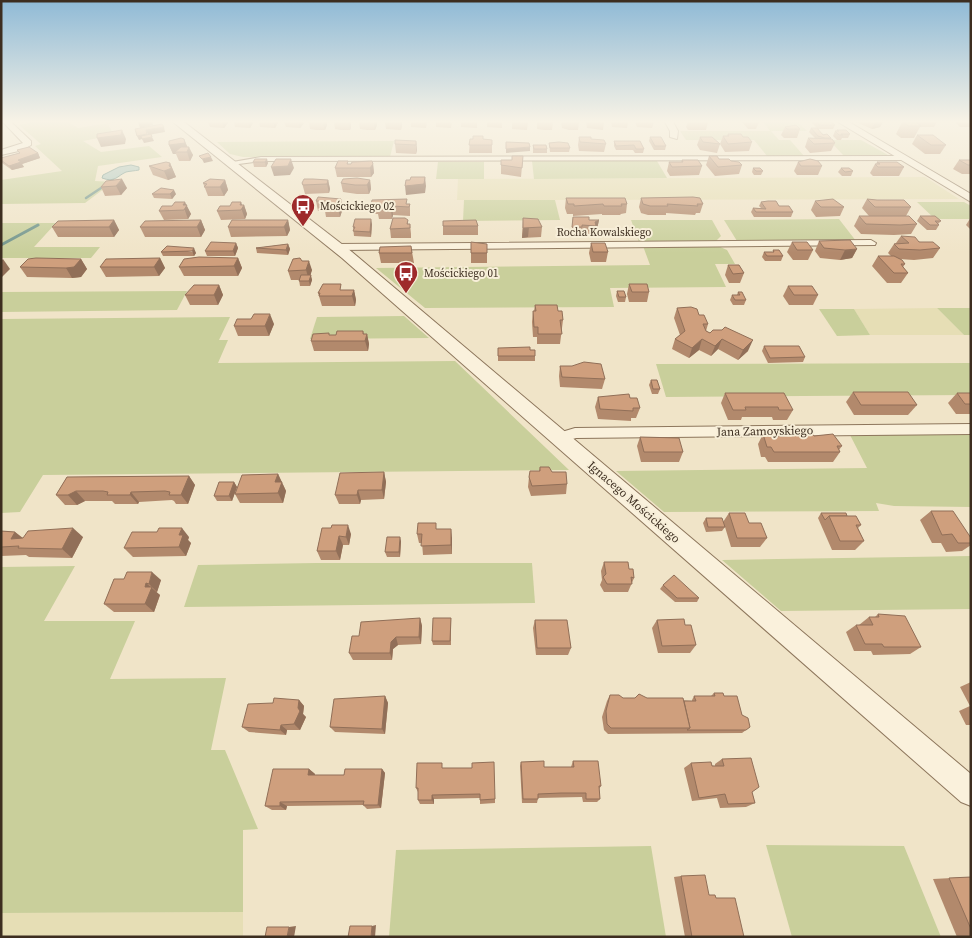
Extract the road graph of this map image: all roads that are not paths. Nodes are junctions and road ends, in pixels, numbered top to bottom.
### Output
1 (235, 166) edge
2 (915, 166) edge
3 (971, 199) edge
4 (871, 243) dead end
5 (337, 247) junction
6 (971, 430) edge
7 (560, 438) junction
8 (971, 792) edge

1 - 5 street, Ignacego Mościckiego
2 - 3 street
4 - 5 street, Rocha Kowalskiego
5 - 7 street, Ignacego Mościckiego
6 - 7 street, Jana Zamoyskiego
7 - 8 street, Ignacego Mościckiego

